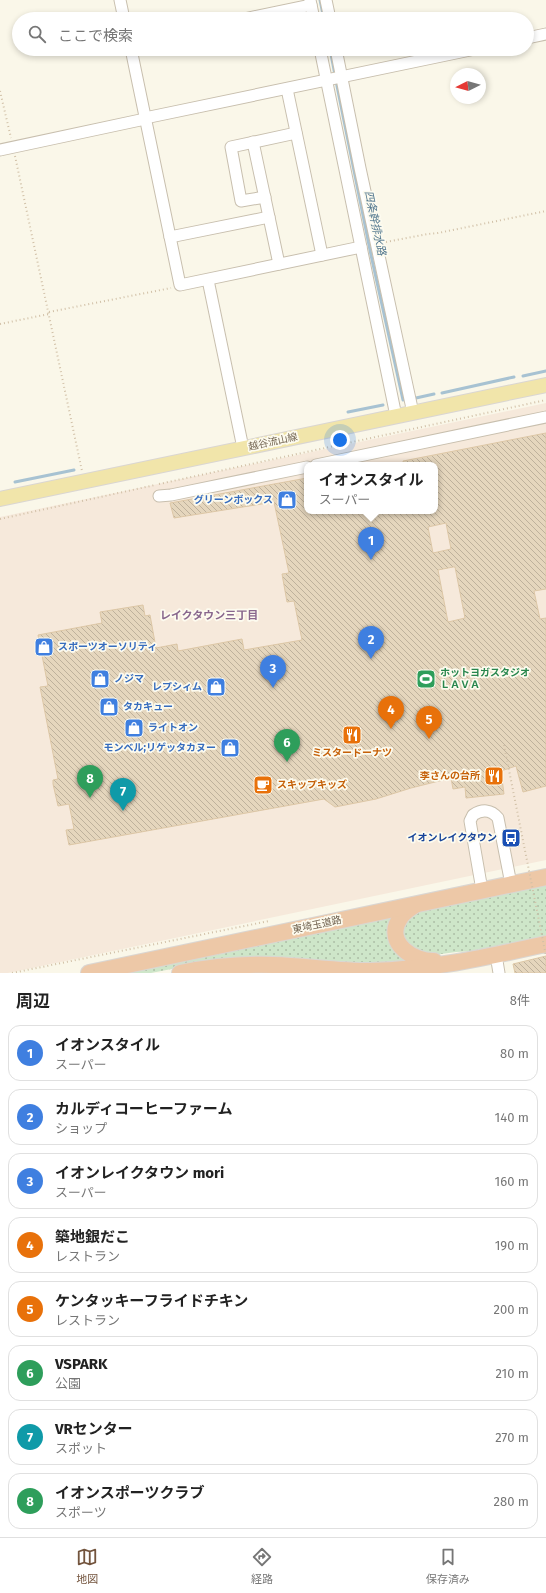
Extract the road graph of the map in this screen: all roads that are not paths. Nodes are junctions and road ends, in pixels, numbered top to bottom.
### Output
1 (120, 0) edge
2 (326, 0) edge
3 (310, 2) edge
4 (123, 12) edge
5 (271, 12) edge
6 (312, 12) edge
7 (329, 12) edge
8 (546, 34) edge
9 (534, 37) edge
10 (132, 56) edge
11 (324, 56) edge
12 (336, 56) edge
13 (442, 56) edge
14 (335, 79) junction
15 (287, 89) junction
16 (145, 118) junction
17 (296, 133) junction
18 (253, 142) junction
19 (0, 150) edge
20 (265, 197) junction
21 (269, 217) junction
22 (170, 237) junction
23 (361, 247) junction
24 (322, 255) junction
25 (279, 264) junction
26 (208, 280) junction
27 (546, 385) edge
28 (413, 413) junction
29 (396, 416) junction
30 (546, 417) edge
31 (243, 448) junction
32 (330, 462) edge
33 (304, 468) edge
34 (159, 496) dead end
35 (0, 499) edge
36 (546, 877) edge
37 (510, 884) junction
38 (482, 890) junction
39 (417, 903) junction
40 (546, 944) edge
41 (490, 956) junction
42 (218, 970) edge
43 (88, 973) edge
44 (180, 973) edge
45 (499, 973) edge

1 - 4 street
2 - 7 street
3 - 5 street
3 - 6 street
8 - 9 street
10 - 16 street
11 - 14 street
12 - 14 street
13 - 14 street
14 - 15 street
14 - 23 street
14 - 28 street
15 - 16 street
15 - 17 street
16 - 19 street
16 - 22 street
17 - 18 street
17 - 24 street
18 - 20 street
18 - 20 street
20 - 21 street
21 - 22 street
21 - 25 street
22 - 26 street
23 - 24 street
23 - 29 street
24 - 25 street
25 - 26 street
26 - 31 street
27 - 28 main road, 越谷流山線
28 - 29 main road, 越谷流山線
29 - 31 main road, 越谷流山線
30 - 32 street
31 - 35 main road, 越谷流山線
33 - 34 street
36 - 37 highway, 東埼玉道路
37 - 38 highway, 東埼玉道路
37 - 38 street
38 - 39 highway, 東埼玉道路
39 - 41 highway
39 - 43 highway, 東埼玉道路
40 - 41 highway
41 - 42 highway
41 - 45 street
42 - 44 highway

